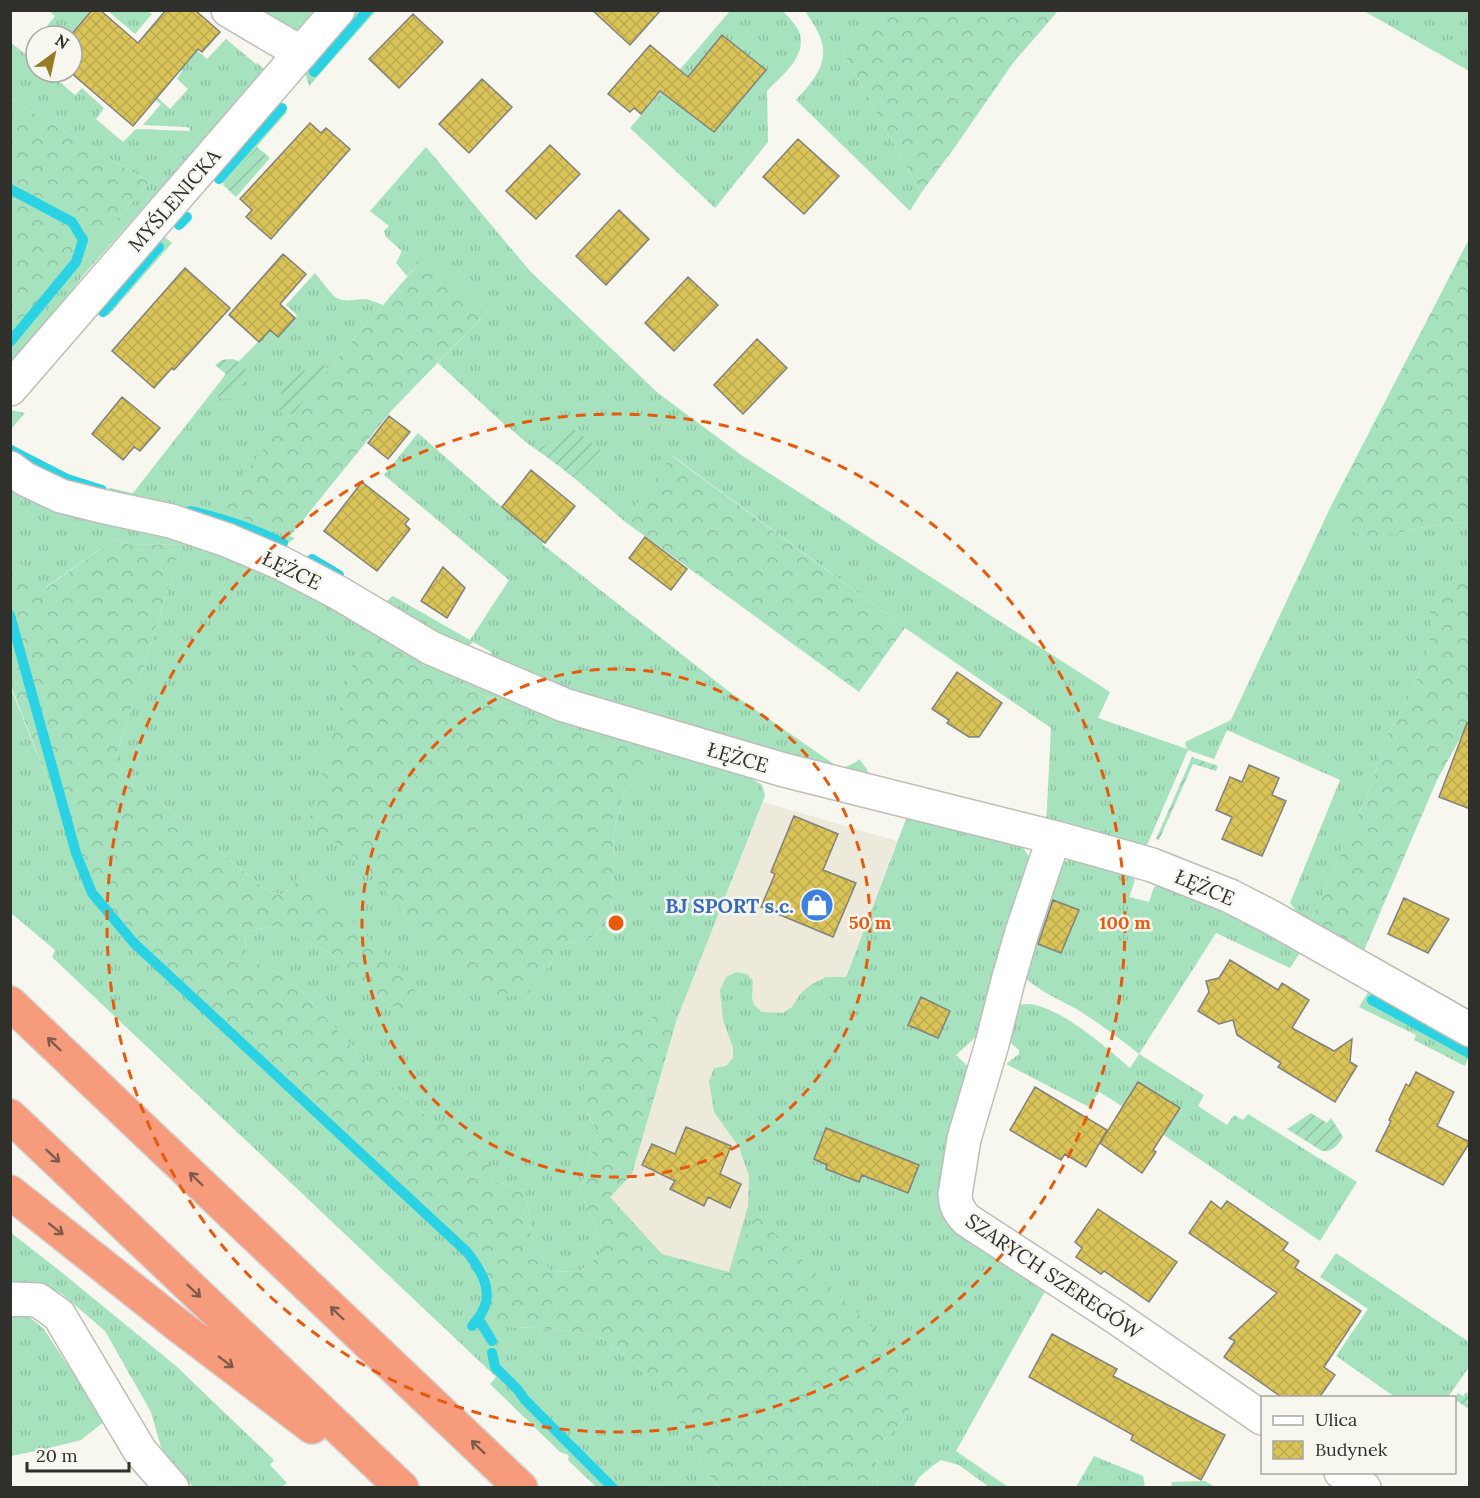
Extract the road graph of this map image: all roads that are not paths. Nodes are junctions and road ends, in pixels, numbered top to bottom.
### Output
1 (228, 10) edge
2 (338, 10) edge
3 (301, 53) junction
4 (10, 389) edge
5 (10, 468) edge
6 (1056, 838) junction
7 (10, 1004) edge
8 (1470, 1030) edge
9 (10, 1116) edge
10 (10, 1192) edge
11 (10, 1300) edge
12 (1261, 1417) edge
13 (1343, 1474) edge
14 (172, 1488) edge
15 (401, 1488) edge
16 (521, 1488) edge
17 (1364, 1488) edge

1 - 3 street
2 - 3 street, MYŚLENICKA
3 - 4 street, MYŚLENICKA
5 - 6 street, ŁĘŻCE
6 - 8 street, ŁĘŻCE
6 - 12 street, SZARYCH SZEREGÓW
16 -> 7 highway
9 -> 15 highway
10 -> 15 highway
11 - 14 street
13 - 17 street

